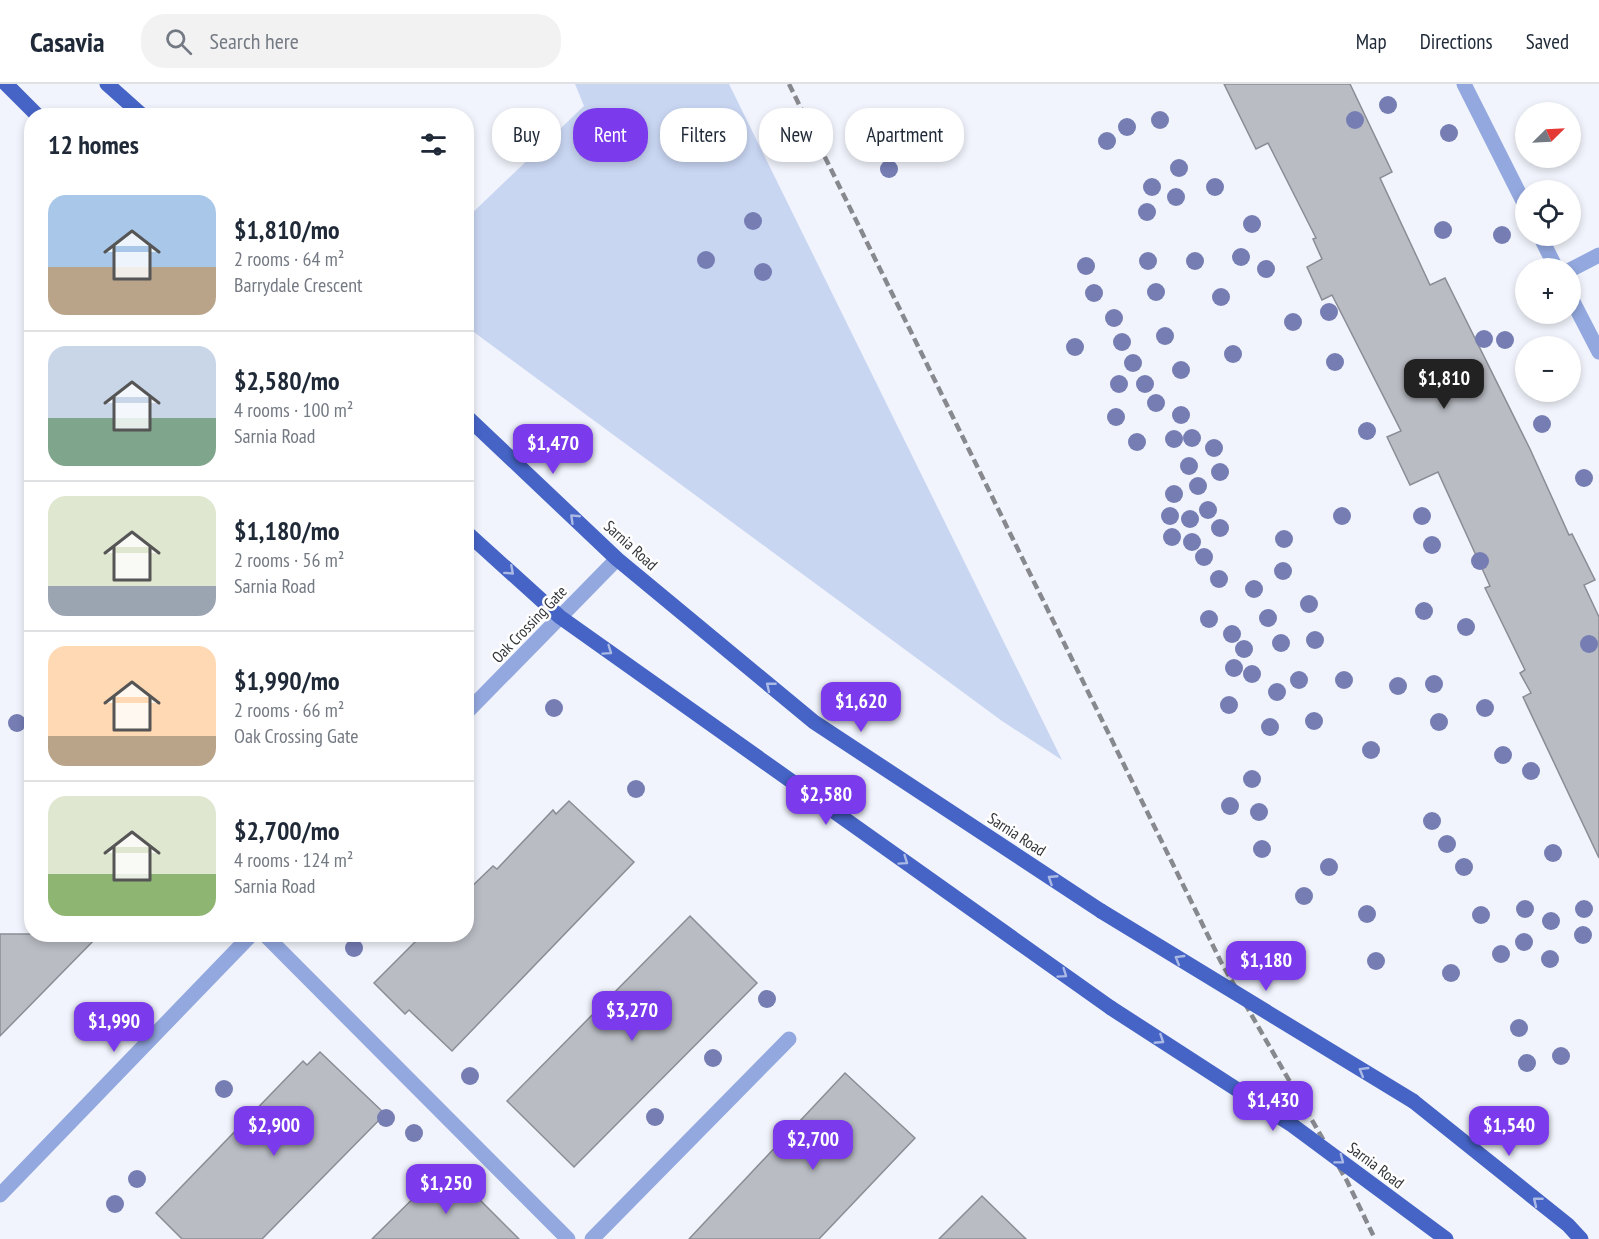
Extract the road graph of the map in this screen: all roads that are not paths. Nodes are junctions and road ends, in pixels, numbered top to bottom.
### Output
1 (6, 84) edge
2 (107, 84) edge
3 (1464, 84) edge
4 (30, 108) edge
5 (134, 108) edge
6 (1515, 185) edge
7 (1599, 255) edge
8 (1581, 264) edge
9 (1581, 317) edge
10 (1599, 352) edge
11 (474, 424) edge
12 (474, 539) edge
13 (616, 559) junction
14 (560, 617) junction
15 (474, 705) edge
16 (244, 942) edge
17 (272, 942) edge
18 (789, 1039) dead end
19 (0, 1195) edge
20 (568, 1239) edge
21 (592, 1239) edge
22 (1446, 1239) edge
23 (1581, 1239) edge

1 - 4 main road
2 - 5 main road
3 - 6 street
7 - 8 street
9 - 10 street
13 -> 11 main road, Sarnia Road
12 -> 14 main road, Sarnia Road
13 - 14 street, Oak Crossing Gate
23 -> 13 main road, Sarnia Road, bridge
14 - 15 street, Oak Crossing Gate
14 -> 22 main road, Sarnia Road, bridge
16 - 19 street
17 - 20 street
18 - 21 street

